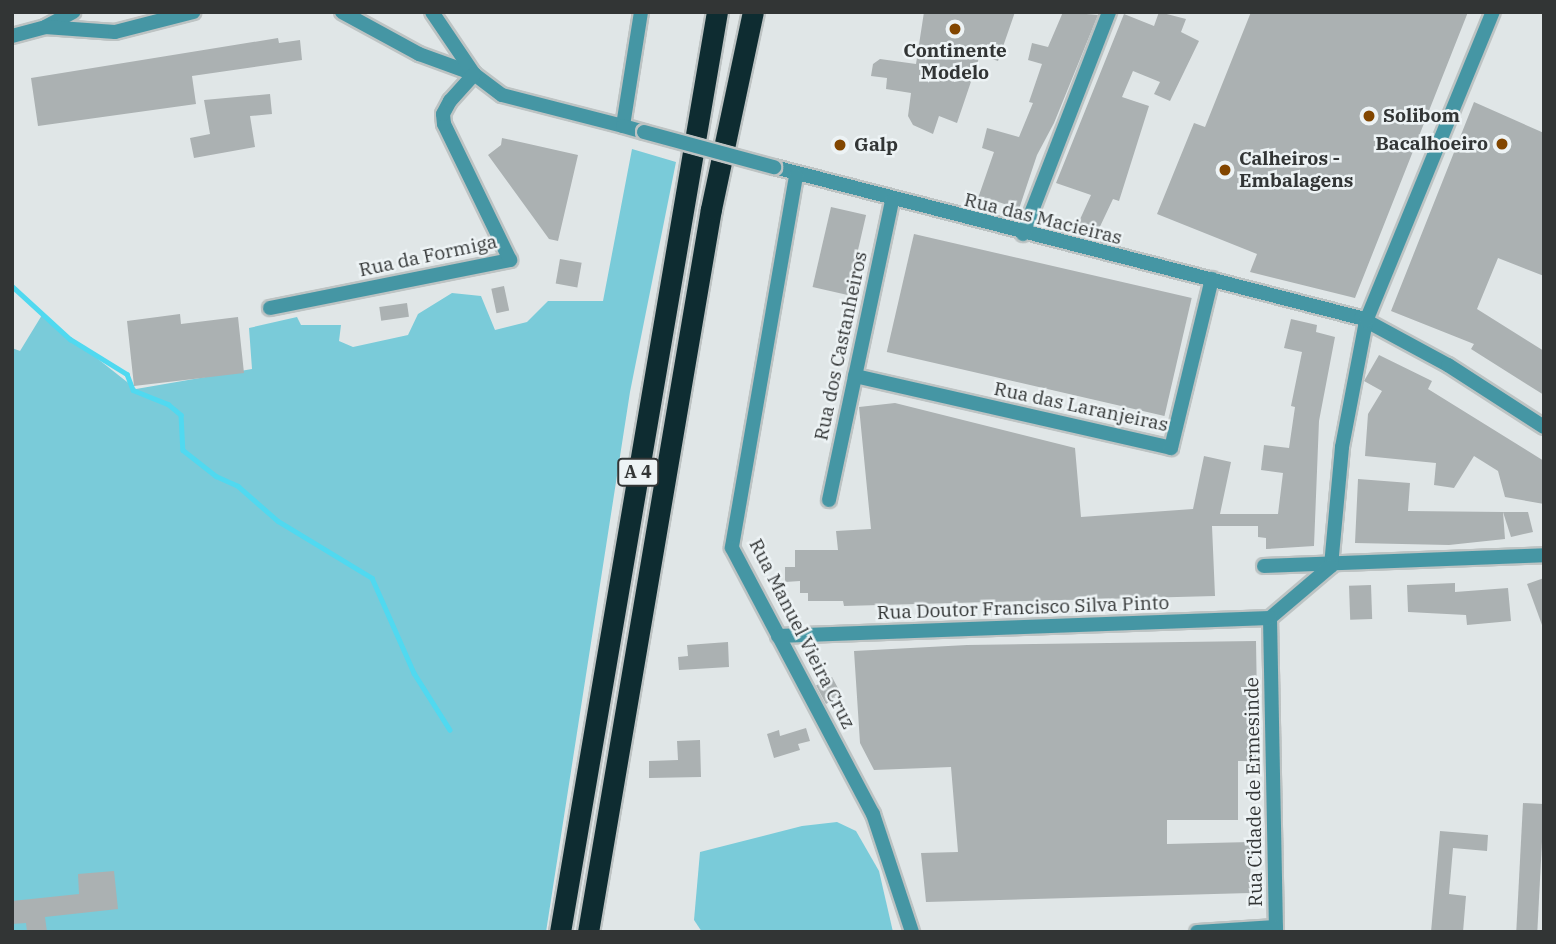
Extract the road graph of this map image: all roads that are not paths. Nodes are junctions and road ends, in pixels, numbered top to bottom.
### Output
1 (73, 12) edge
2 (193, 12) edge
3 (342, 12) edge
4 (432, 12) edge
5 (641, 12) edge
6 (717, 12) edge
7 (753, 12) edge
8 (1109, 12) edge
9 (1493, 12) edge
10 (45, 27) junction
11 (12, 36) edge
12 (474, 74) junction
13 (623, 126) junction
14 (796, 176) junction
15 (892, 201) junction
16 (1023, 234) junction
17 (1212, 279) junction
18 (270, 308) dead end
19 (1366, 321) junction
20 (855, 376) junction
21 (1544, 427) edge
22 (829, 500) dead end
23 (1544, 555) edge
24 (1264, 566) dead end
25 (1331, 566) junction
26 (1270, 618) junction
27 (778, 636) junction
28 (1276, 929) edge
29 (560, 932) edge
30 (588, 932) edge
31 (912, 932) edge
32 (1197, 932) edge

1 - 10 street
2 - 10 street
3 - 12 street
4 - 12 street
5 - 13 street
6 - 29 highway, A 4
7 - 30 highway, A 4
8 - 16 street
9 - 19 street
10 - 11 street
12 - 13 street
12 - 18 street, Rua da Formiga
13 - 14 street, Rua das Macieiras, bridge
14 - 15 street, Rua das Macieiras
14 - 27 street, Rua Manuel Vieira Cruz
15 - 16 street, Rua das Macieiras
15 - 20 street, Rua dos Castanheiros
16 - 17 street, Rua das Macieiras
17 - 19 street, Rua das Macieiras
17 - 20 street, Rua das Laranjeiras
19 - 21 street, Rua das Macieiras
19 - 25 street
20 - 22 street, Rua dos Castanheiros
23 - 25 street
24 - 25 street
25 - 26 street
26 - 27 street, Rua Doutor Francisco Silva Pinto
26 - 28 street, Rua Cidade de Ermesinde
27 - 31 street, Rua Manuel Vieira Cruz
28 - 32 street, Rua Cidade de Ermesinde

